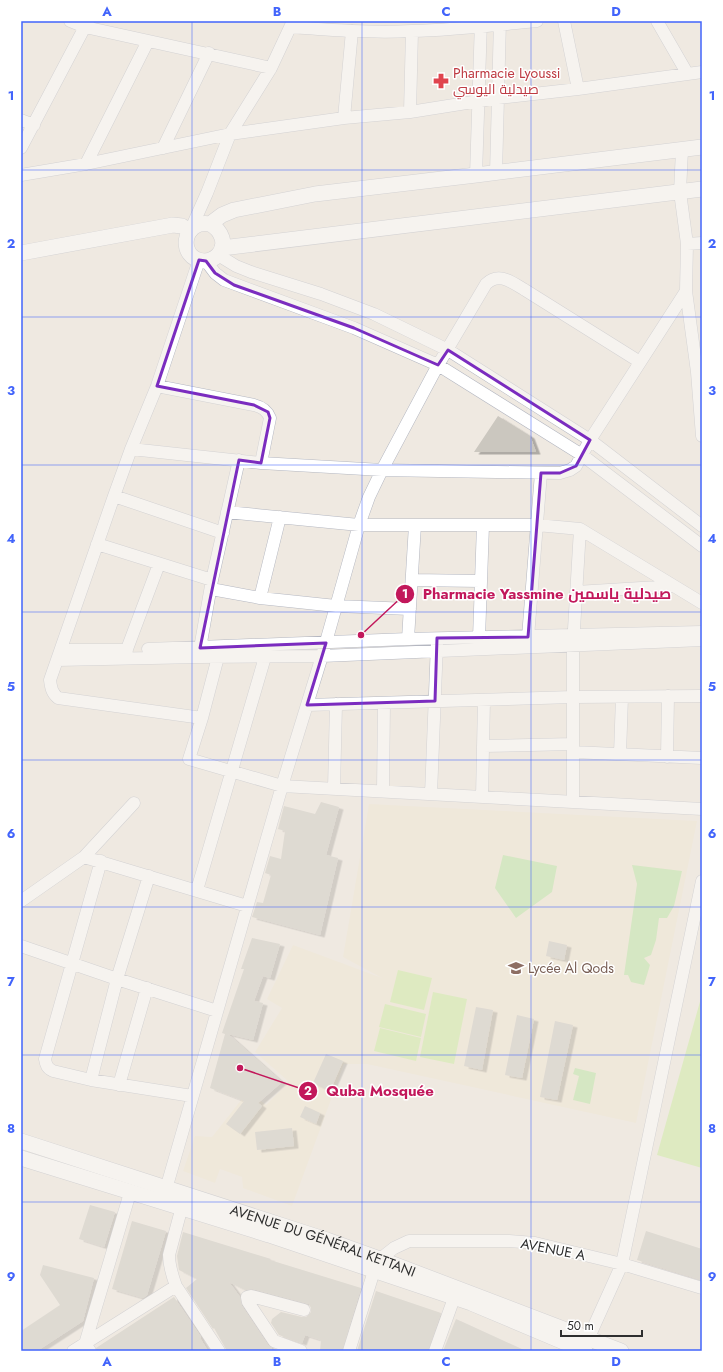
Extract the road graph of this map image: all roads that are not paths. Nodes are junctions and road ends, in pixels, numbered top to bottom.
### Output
1 (70, 21) edge
2 (537, 21) edge
3 (564, 21) edge
4 (657, 21) edge
5 (500, 23) edge
6 (87, 24) edge
7 (292, 24) edge
8 (482, 24) edge
9 (352, 31) junction
10 (412, 31) junction
11 (148, 41) junction
12 (209, 53) junction
13 (271, 68) junction
14 (702, 72) edge
15 (687, 73) junction
16 (578, 89) junction
17 (498, 98) junction
18 (479, 101) junction
19 (410, 112) junction
20 (344, 118) junction
21 (21, 120) edge
22 (34, 125) junction
23 (230, 134) junction
24 (702, 146) edge
25 (21, 148) edge
26 (162, 148) junction
27 (682, 150) junction
28 (86, 164) junction
29 (496, 173) junction
30 (21, 175) edge
31 (476, 176) junction
32 (702, 189) edge
33 (680, 192) junction
34 (207, 193) junction
35 (209, 224) junction
36 (190, 230) junction
37 (702, 243) edge
38 (687, 244) junction
39 (21, 253) edge
40 (211, 256) junction
41 (686, 291) junction
42 (448, 350) junction
43 (640, 362) junction
44 (438, 365) junction
45 (699, 372) edge
46 (157, 386) junction
47 (702, 436) edge
48 (590, 440) junction
49 (131, 449) junction
50 (582, 455) junction
51 (239, 460) junction
52 (261, 463) junction
53 (382, 470) junction
54 (541, 473) junction
55 (114, 496) junction
56 (227, 512) junction
57 (280, 517) junction
58 (359, 525) junction
59 (415, 525) junction
60 (483, 525) junction
61 (537, 525) junction
62 (702, 526) edge
63 (580, 529) junction
64 (223, 532) junction
65 (97, 544) junction
66 (702, 546) edge
67 (159, 564) junction
68 (412, 580) junction
69 (481, 581) junction
70 (211, 584) junction
71 (674, 586) junction
72 (576, 592) junction
73 (260, 598) junction
74 (702, 603) edge
75 (336, 606) junction
76 (410, 609) junction
77 (702, 632) edge
78 (528, 636) junction
79 (437, 638) junction
80 (479, 638) junction
81 (408, 639) junction
82 (702, 640) edge
83 (574, 641) junction
84 (326, 643) junction
85 (436, 651) junction
86 (200, 652) junction
87 (125, 654) junction
88 (59, 655) junction
89 (322, 656) junction
90 (218, 657) junction
91 (265, 657) junction
92 (668, 696) junction
93 (702, 696) edge
94 (573, 697) junction
95 (622, 697) junction
96 (484, 700) junction
97 (435, 701) junction
98 (384, 703) junction
99 (336, 704) junction
100 (307, 705) junction
101 (202, 718) junction
102 (483, 746) junction
103 (573, 748) junction
104 (620, 754) junction
105 (667, 757) junction
106 (702, 758) edge
107 (232, 771) junction
108 (282, 786) junction
109 (334, 789) junction
110 (383, 791) junction
111 (431, 794) junction
112 (482, 797) junction
113 (573, 802) junction
114 (134, 803) dead end
115 (702, 809) edge
116 (84, 857) junction
117 (101, 861) junction
118 (149, 876) junction
119 (702, 882) edge
120 (197, 890) junction
121 (21, 901) edge
122 (248, 906) junction
123 (21, 946) edge
124 (72, 963) junction
125 (117, 979) junction
126 (147, 988) junction
127 (217, 1011) junction
128 (91, 1080) junction
129 (119, 1084) junction
130 (192, 1096) junction
131 (21, 1141) edge
132 (21, 1158) edge
133 (166, 1188) junction
134 (130, 1193) junction
135 (186, 1194) junction
136 (162, 1203) junction
137 (181, 1209) junction
138 (622, 1264) junction
139 (377, 1265) junction
140 (176, 1286) junction
141 (702, 1288) edge
142 (454, 1298) junction
143 (304, 1310) dead end
144 (87, 1347) edge
145 (585, 1347) edge
146 (73, 1351) edge
147 (219, 1351) edge
148 (301, 1351) edge
149 (350, 1351) edge
150 (435, 1351) edge
151 (621, 1351) edge

1 - 6 street
2 - 5 street
3 - 16 street
4 - 15 street
5 - 8 street
5 - 17 street
6 - 11 street
6 - 22 street
7 - 9 street
7 - 13 street
8 - 10 street
8 - 18 street
9 - 10 street
9 - 20 street
10 - 19 street
11 - 12 street
11 - 28 street
12 - 13 street
12 - 26 street
13 - 23 street
14 - 15 street
15 - 16 street
16 - 17 street
17 - 18 street
17 - 29 street
18 - 19 street
18 - 31 street
19 - 20 street
20 - 23 street
21 - 22 street
22 - 25 street
23 - 26 street
23 - 34 street
24 - 27 street
26 - 28 street
27 - 29 street
27 - 33 street
28 - 30 street
29 - 31 street
31 - 35 street
32 - 33 street
33 - 38 street
33 - 40 street
34 - 35 street
34 - 36 street
35 - 36 street
35 - 40 street
36 - 39 street
36 - 40 street
37 - 38 street
38 - 41 street
40 - 42 street
40 - 44 street
40 - 46 street
41 - 43 street
41 - 45 street
42 - 43 street
42 - 44 street
42 - 48 street
43 - 48 street
44 - 50 street
44 - 53 street
45 - 47 street
46 - 49 street
46 - 52 street
48 - 50 street
48 - 62 street
49 - 51 street
49 - 55 street
50 - 54 street
50 - 66 street
51 - 52 street
51 - 56 street
52 - 53 street
53 - 54 street
53 - 58 street
54 - 61 street
55 - 64 street
55 - 65 street
56 - 57 street
56 - 64 street
57 - 58 street
57 - 73 street
58 - 59 street
58 - 75 street
59 - 60 street
59 - 68 street
60 - 61 street
60 - 69 street
61 - 63 street
61 - 78 street
63 - 71 street
63 - 72 street
64 - 70 street
65 - 67 street
65 - 88 street
67 - 70 street
67 - 87 street
68 - 69 street
68 - 76 street
69 - 80 street
70 - 73 street
70 - 86 street
71 - 72 street
71 - 74 street
72 - 83 street
73 - 75 street
75 - 76 street
75 - 84 street
76 - 81 street
77 - 83 street
78 - 80 street
78 - 83 street
79 - 80 street
79 - 81 street
79 - 85 street
81 - 84 street
82 - 83 street
83 - 85 street
83 - 94 street
84 - 86 street
84 - 89 street
85 - 89 street
85 - 97 street
86 - 87 street
86 - 90 street
87 - 88 street
88 - 101 street
89 - 91 street
89 - 100 street
90 - 91 street
90 - 101 street
91 - 107 street
92 - 93 street
92 - 95 street
92 - 105 street
94 - 95 street
94 - 96 street
94 - 103 street
95 - 104 street
96 - 97 street
96 - 102 street
97 - 98 street
97 - 111 street
98 - 99 street
98 - 110 street
99 - 100 street
99 - 109 street
100 - 108 street
101 - 107 street
102 - 103 street
102 - 112 street
103 - 104 street
103 - 113 street
104 - 105 street
105 - 106 street
107 - 108 street
107 - 120 street
108 - 109 street
108 - 122 street
109 - 110 street
110 - 111 street
111 - 112 street
112 - 113 street
113 - 115 street
114 - 116 street
116 - 117 street
116 - 121 street
117 - 118 street
117 - 124 street
118 - 120 street
118 - 125 street
119 - 138 street
120 - 122 street
122 - 127 street
123 - 124 street
124 - 125 street
124 - 128 street
125 - 126 street
125 - 128 street
126 - 127 street
126 - 129 street
127 - 130 street
128 - 129 street
129 - 130 street
130 - 133 street
131 - 133 street, AVENUE DU GÉNÉRAL KETTANI
132 - 134 street, AVENUE DU GÉNÉRAL KETTANI
133 - 135 street, AVENUE DU GÉNÉRAL KETTANI
133 - 136 street
134 - 136 street, AVENUE DU GÉNÉRAL KETTANI
134 - 144 street
135 - 137 street
135 - 139 street, AVENUE DU GÉNÉRAL KETTANI
136 - 137 street, AVENUE DU GÉNÉRAL KETTANI
137 - 139 street, AVENUE DU GÉNÉRAL KETTANI
137 - 140 street
138 - 139 street, AVENUE A
138 - 141 street, AVENUE A
138 - 145 street
139 - 142 street, AVENUE DU GÉNÉRAL KETTANI
139 - 145 street, AVENUE DU GÉNÉRAL KETTANI
139 - 149 street
140 - 144 street
140 - 147 street
142 - 145 street, AVENUE DU GÉNÉRAL KETTANI
142 - 150 street
143 - 148 street
144 - 146 street
145 - 151 street, AVENUE DU GÉNÉRAL KETTANI

